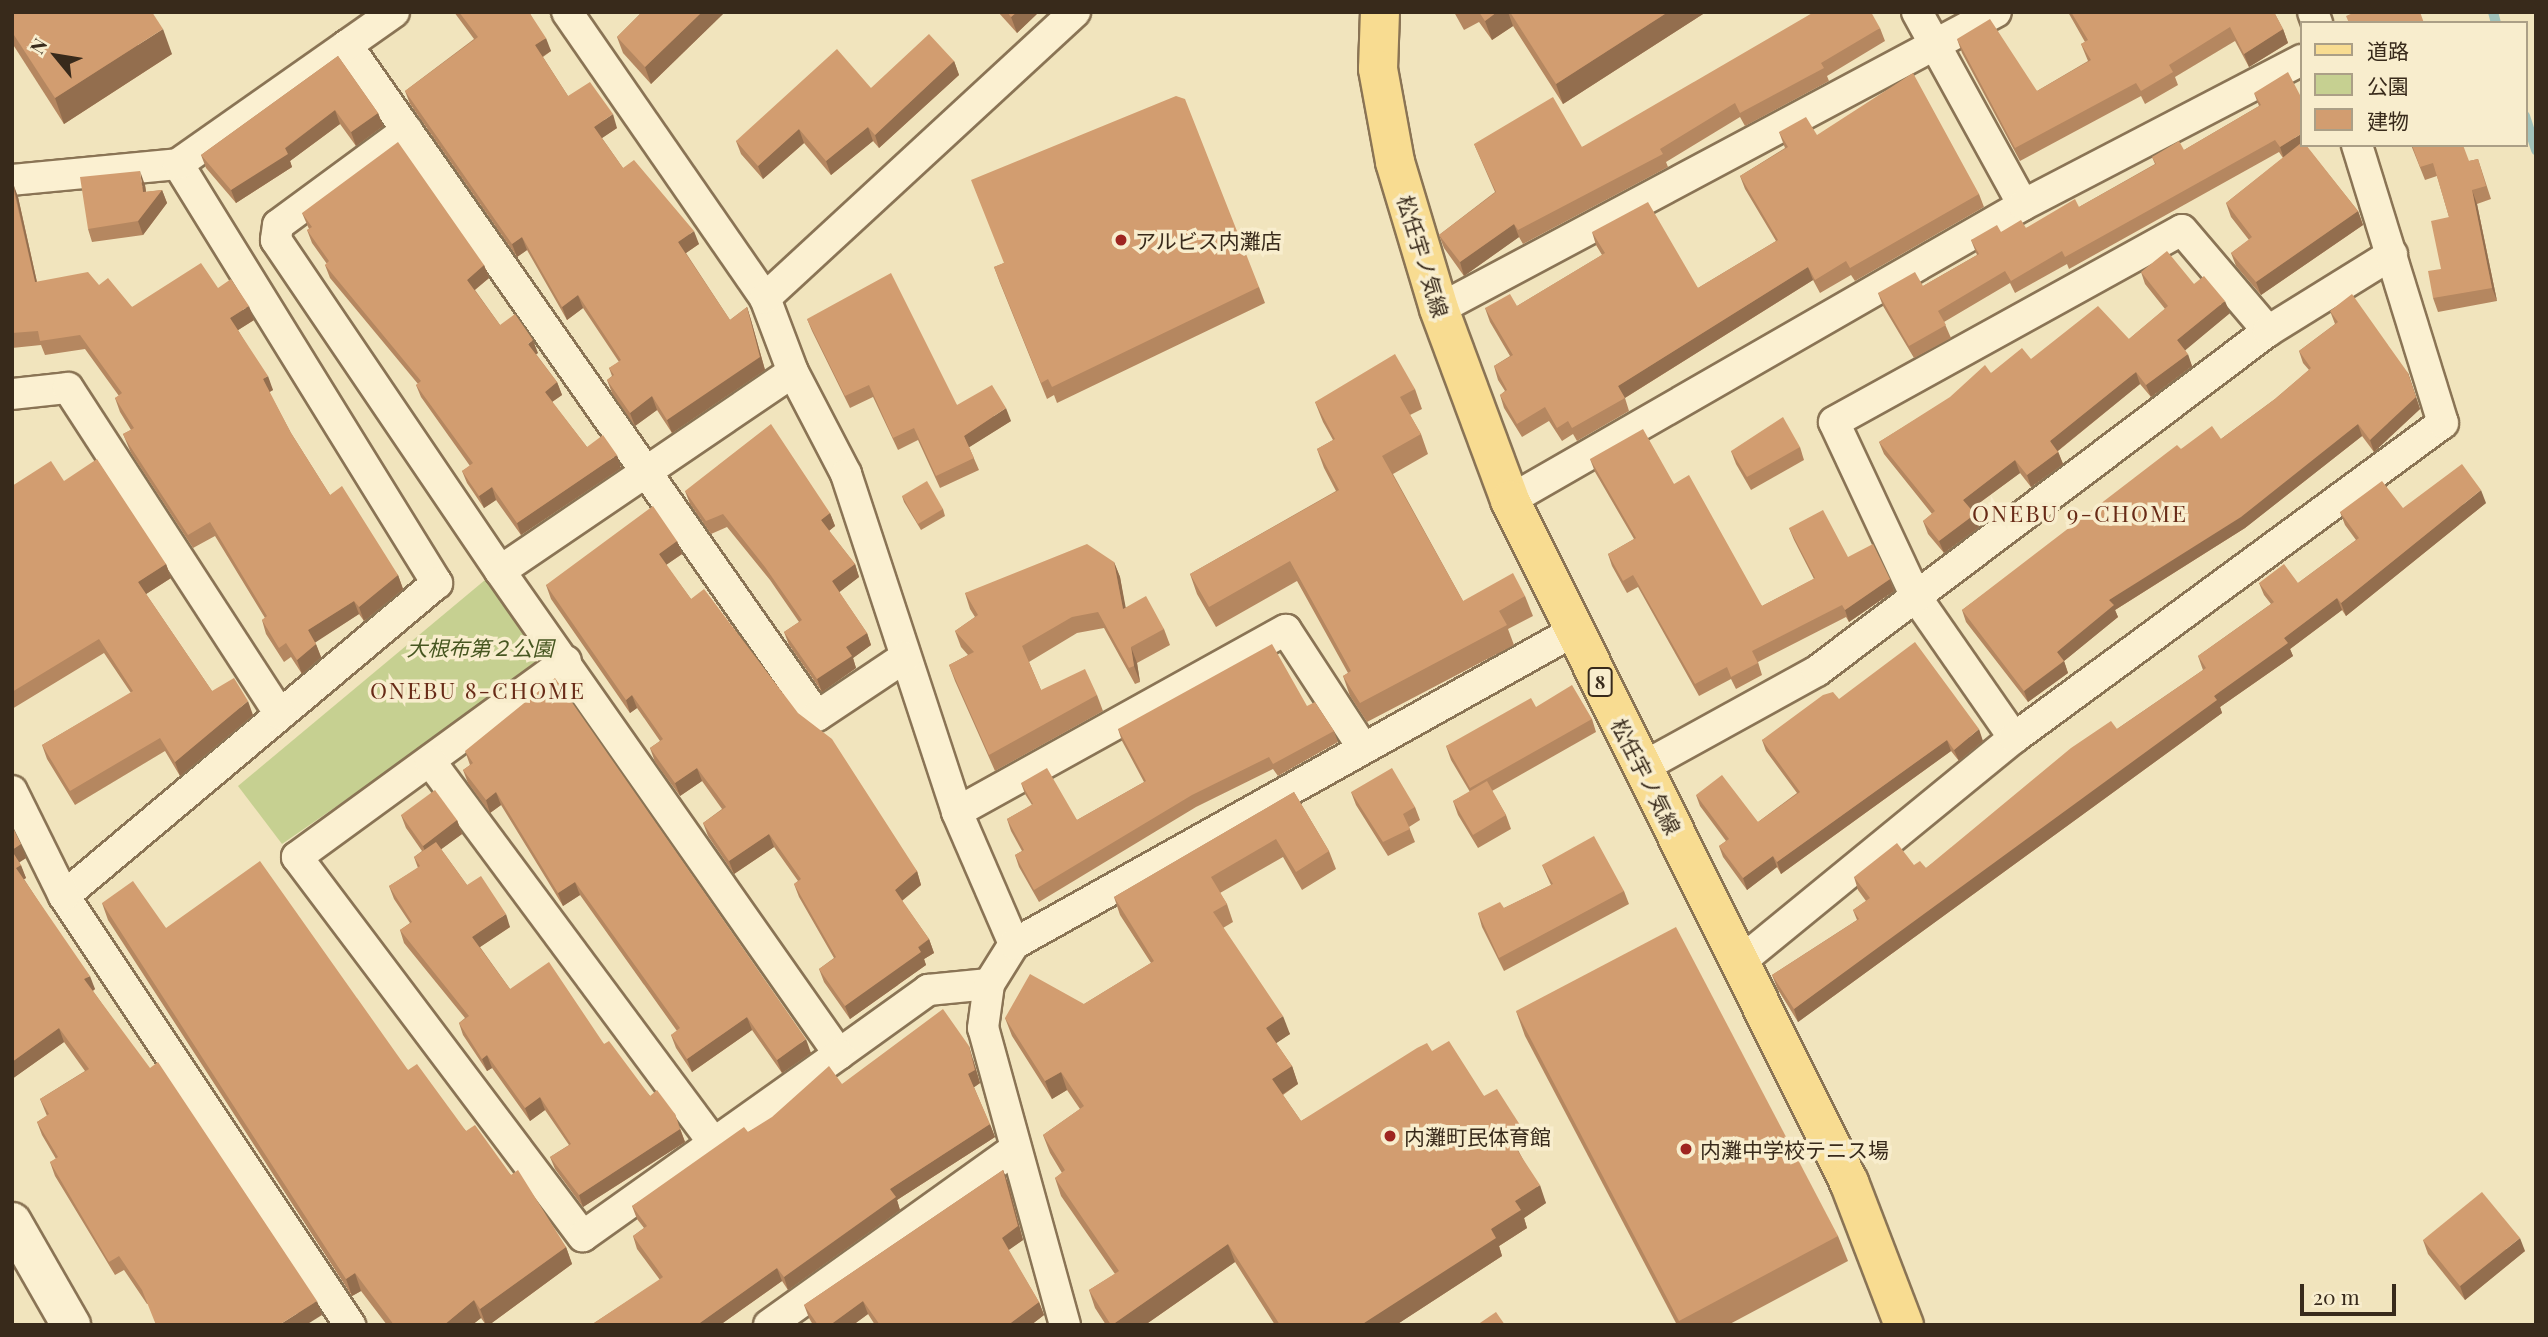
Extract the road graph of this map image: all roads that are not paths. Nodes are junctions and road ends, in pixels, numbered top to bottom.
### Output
1 (394, 12) edge
2 (567, 12) edge
3 (1075, 12) edge
4 (1380, 12) edge
5 (1917, 12) edge
6 (1996, 12) edge
7 (348, 45) junction
8 (1933, 48) junction
9 (2300, 61) edge
10 (407, 130) junction
11 (2358, 147) edge
12 (177, 164) junction
13 (12, 180) edge
14 (2023, 205) junction
15 (2392, 254) junction
16 (765, 298) junction
17 (1439, 309) junction
18 (2268, 331) junction
19 (793, 372) junction
20 (12, 394) edge
21 (645, 476) junction
22 (1510, 500) junction
23 (500, 571) junction
24 (1916, 597) junction
25 (1574, 632) junction
26 (905, 657) junction
27 (566, 661) junction
28 (280, 714) junction
29 (2014, 738) junction
30 (1361, 746) junction
31 (430, 761) junction
32 (1643, 767) junction
33 (12, 791) edge
34 (957, 812) junction
35 (64, 896) junction
36 (1014, 944) junction
37 (1740, 961) junction
38 (989, 984) junction
39 (839, 1054) junction
40 (711, 1140) junction
41 (1015, 1149) junction
42 (12, 1222) edge
43 (71, 1325) edge
44 (350, 1325) edge
45 (769, 1325) edge
46 (1065, 1325) edge
47 (1904, 1325) edge

1 - 7 street
2 - 16 street
3 - 16 street
4 - 17 main road, 松任宇ノ気線 / 8
5 - 8 street
6 - 8 street
7 - 10 street
7 - 12 street
8 - 14 street
8 - 17 street
9 - 14 street
10 - 21 street
10 - 23 street
11 - 15 street
12 - 13 street
12 - 28 street
14 - 22 street
15 - 18 street
15 - 29 street
16 - 19 street
17 - 22 main road, 松任宇ノ気線 / 8
18 - 24 street
18 - 24 street
19 - 21 street
19 - 26 street
20 - 28 street
21 - 23 street
21 - 26 street
22 - 25 main road, 松任宇ノ気線 / 8
23 - 27 street
24 - 29 street
24 - 32 street
25 - 30 street
25 - 32 main road, 松任宇ノ気線 / 8
26 - 34 street
27 - 31 street
27 - 39 street
28 - 35 street
29 - 37 street
30 - 34 street
30 - 36 street
31 - 40 street
31 - 40 street
32 - 37 main road, 松任宇ノ気線 / 8
33 - 35 street
34 - 36 street
35 - 44 street
36 - 38 street
37 - 47 main road, 松任宇ノ気線 / 8
38 - 39 street
38 - 41 street
39 - 40 street
41 - 45 street
41 - 46 street
42 - 43 street

